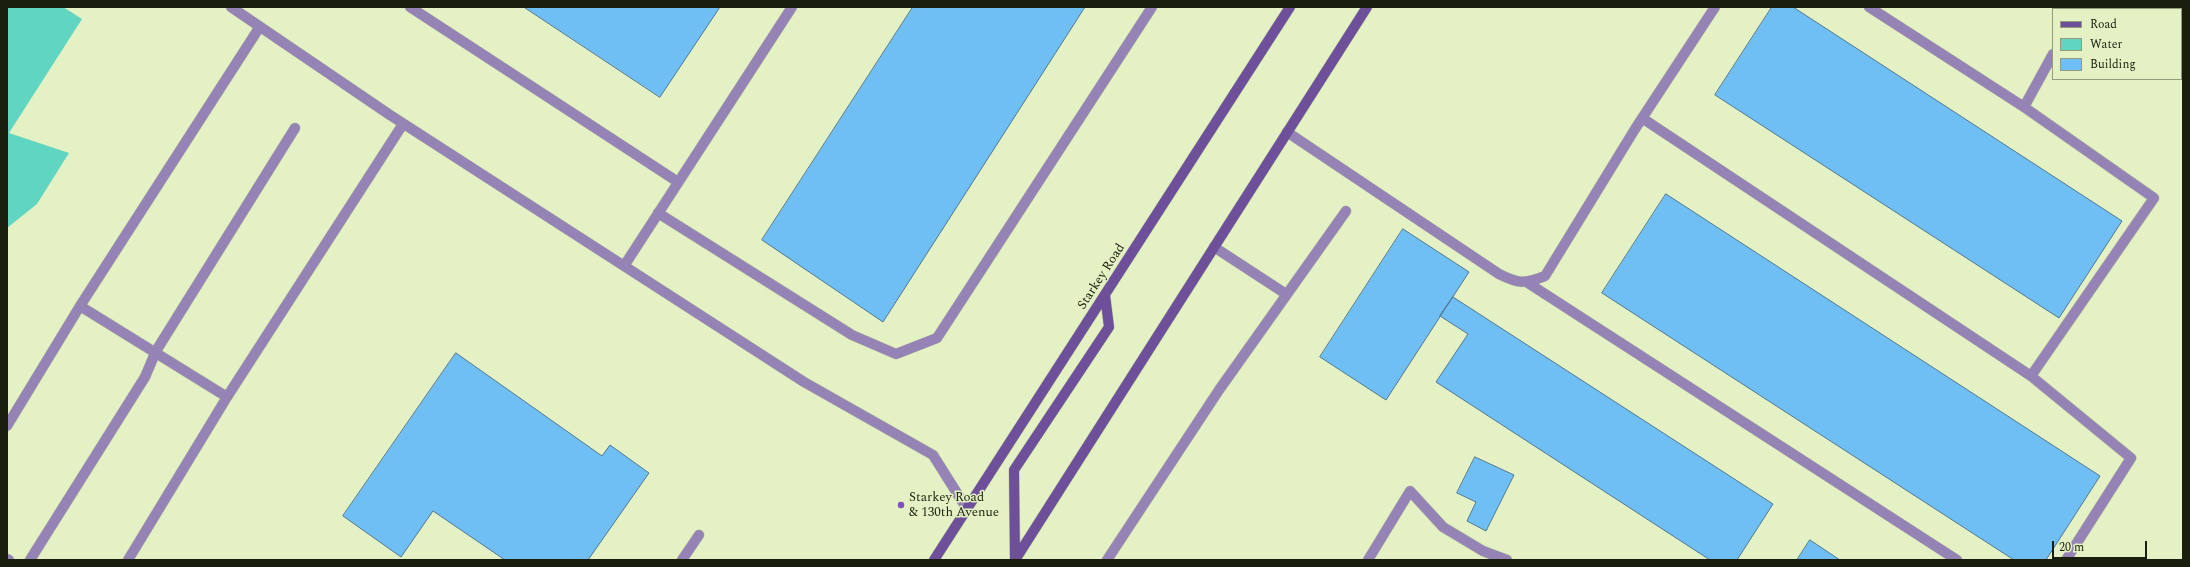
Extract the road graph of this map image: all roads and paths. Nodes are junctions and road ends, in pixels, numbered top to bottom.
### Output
1 (231, 7) edge
2 (410, 7) edge
3 (792, 7) edge
4 (1152, 7) edge
5 (1290, 7) edge
6 (1367, 7) edge
7 (1714, 7) edge
8 (1869, 7) edge
9 (259, 28) junction
10 (2052, 56) edge
11 (2024, 107) junction
12 (1642, 118) junction
13 (403, 124) junction
14 (295, 128) dead end
15 (1287, 132) junction
16 (678, 182) junction
17 (1346, 211) dead end
18 (658, 213) junction
19 (1214, 247) junction
20 (624, 266) junction
21 (1528, 283) junction
22 (1286, 294) junction
23 (1105, 295) junction
24 (80, 306) junction
25 (156, 351) junction
26 (2031, 376) junction
27 (227, 397) junction
28 (7, 426) edge
29 (967, 509) junction
30 (699, 535) dead end
31 (30, 560) edge
32 (128, 560) edge
33 (682, 560) edge
34 (934, 560) edge
35 (1015, 560) edge
36 (1107, 560) edge
37 (1368, 560) edge
38 (1507, 560) edge
39 (1957, 560) edge
40 (2066, 560) edge

1 - 9 lane
2 - 16 lane
3 - 16 lane
4 - 18 lane
5 - 23 main road, Starkey Road
6 - 15 main road
7 - 12 lane
8 - 11 lane
9 - 13 lane
9 - 24 lane
10 - 11 lane
11 - 26 lane
12 - 21 lane
12 - 26 lane
13 - 20 lane
13 - 27 lane
14 - 25 lane
15 - 19 main road
15 - 21 lane
16 - 18 lane
17 - 22 lane
18 - 20 lane
19 - 22 lane
19 - 35 main road
20 - 29 lane
21 - 39 lane
22 - 36 lane
23 - 29 main road, Starkey Road
23 - 35 main road
24 - 25 lane
24 - 28 lane
25 - 27 lane
25 - 31 lane
26 - 40 lane
27 - 32 lane
29 - 34 main road, Starkey Road
30 - 33 lane
37 - 38 lane

